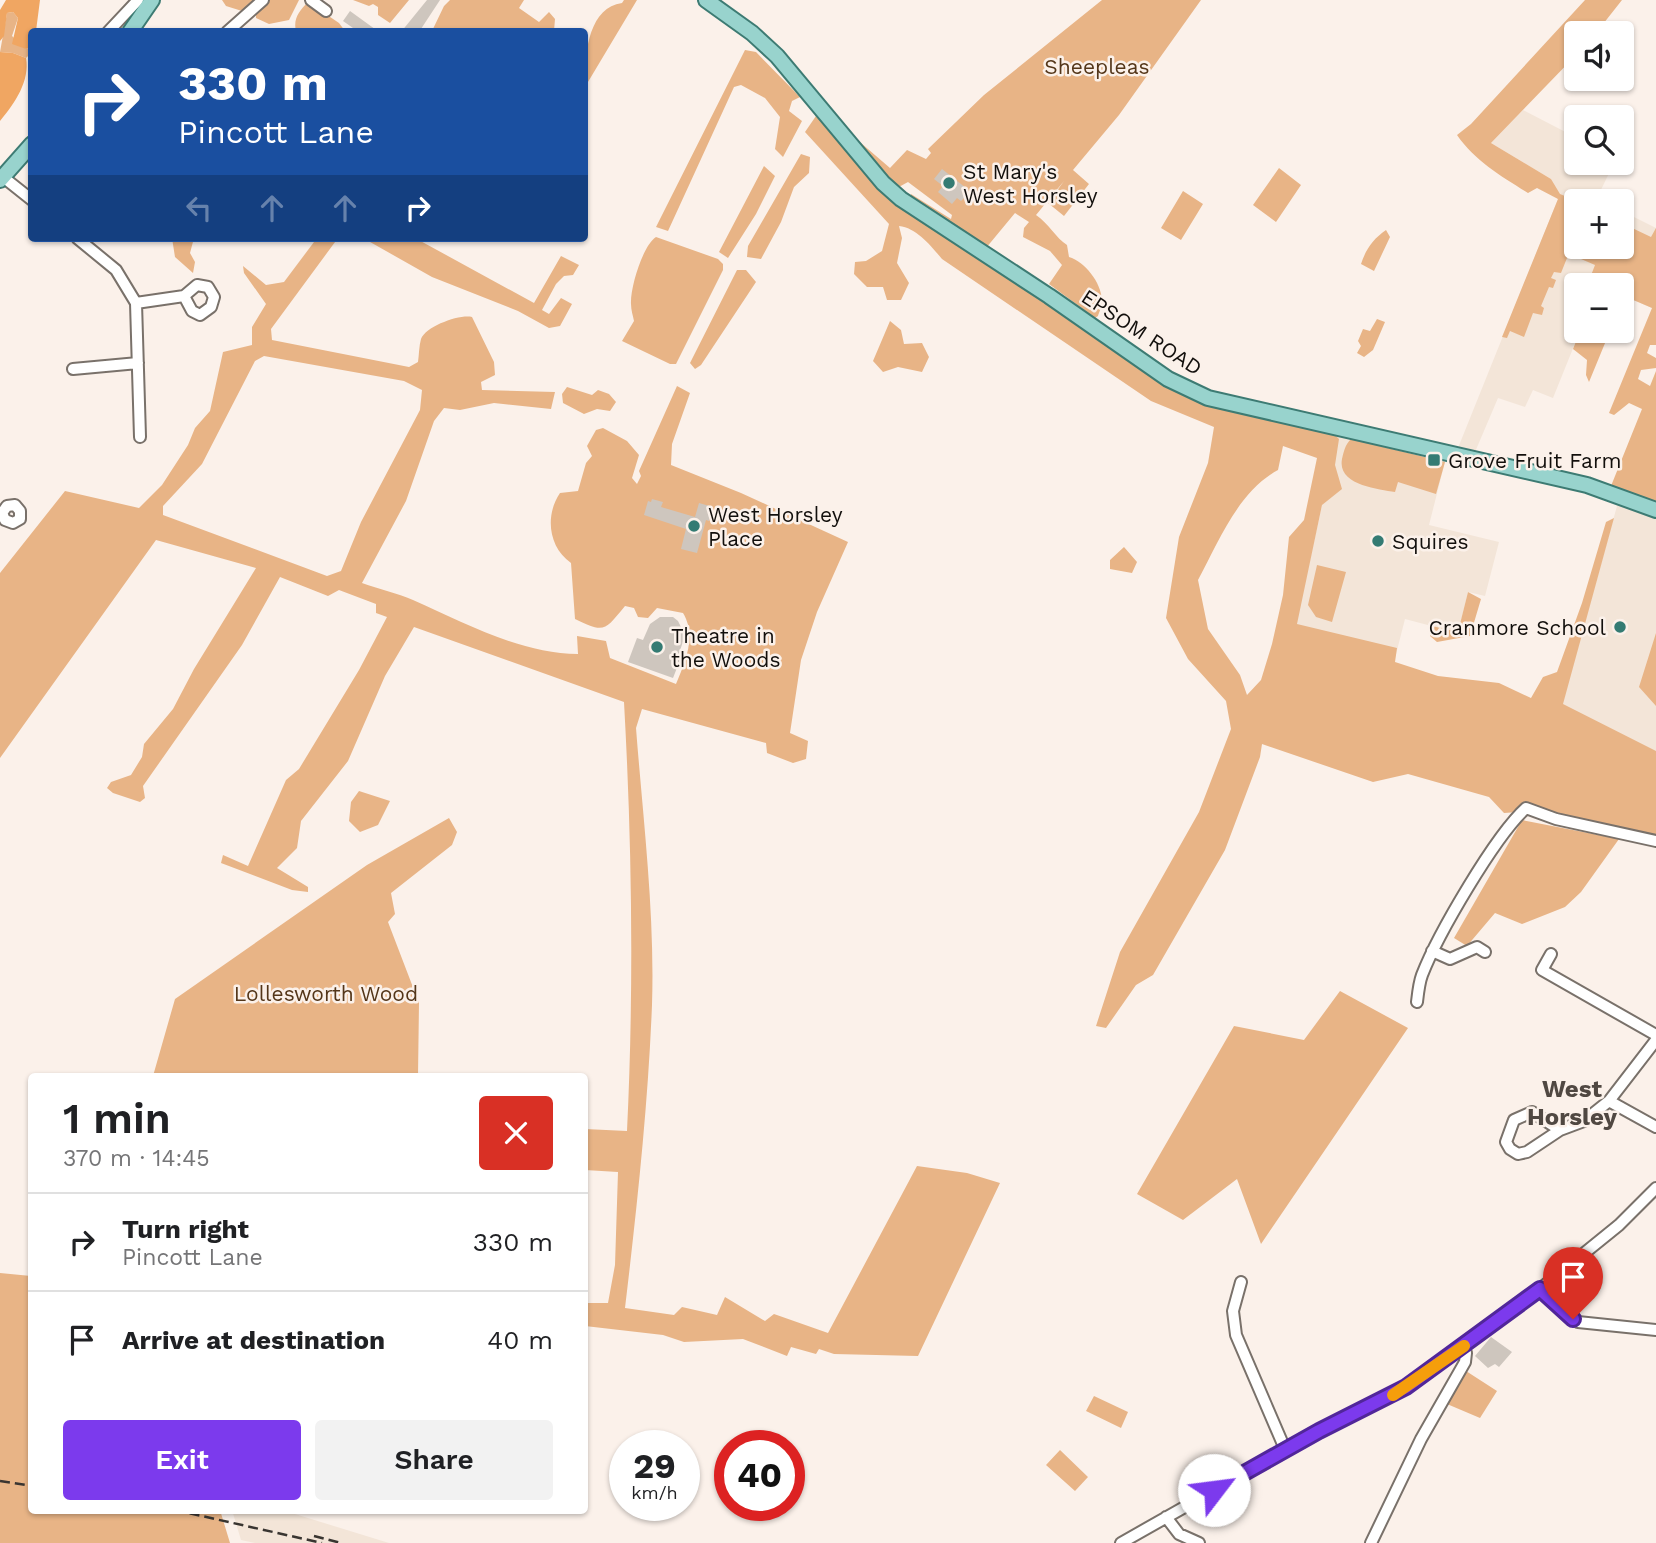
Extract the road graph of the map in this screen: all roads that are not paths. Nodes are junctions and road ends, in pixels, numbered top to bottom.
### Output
1 (263, 0) edge
2 (312, 0) edge
3 (706, 0) edge
4 (144, 2) edge
5 (326, 11) dead end
6 (113, 28) edge
7 (132, 28) edge
8 (232, 28) edge
9 (28, 149) edge
10 (2, 178) edge
11 (28, 197) edge
12 (82, 242) edge
13 (184, 296) dead end
14 (135, 303) junction
15 (138, 363) junction
16 (73, 369) dead end
17 (140, 437) dead end
18 (1656, 510) edge
19 (1656, 841) edge
20 (1432, 951) junction
21 (1485, 952) dead end
22 (1551, 954) dead end
23 (1417, 1002) dead end
24 (1656, 1037) edge
25 (1609, 1101) junction
26 (1656, 1127) edge
27 (1560, 1130) junction
28 (1656, 1188) edge
29 (1241, 1282) dead end
30 (1540, 1289) junction
31 (1656, 1330) edge
32 (1463, 1347) junction
33 (1285, 1450) junction
34 (1166, 1517) junction
35 (1121, 1543) edge
36 (1199, 1543) edge
37 (1371, 1543) edge

1 - 8 street
2 - 5 street
3 - 18 main road, EPSOM ROAD
4 - 6 street
4 - 7 main road
9 - 10 main road
10 - 11 street
12 - 14 street
13 - 14 street
14 - 15 street
15 - 16 street
15 - 17 street
19 - 20 street
20 - 21 street
20 - 23 street
22 - 24 street
24 - 25 street
25 - 26 street
25 - 27 street
27 - 27 street
28 - 30 street
29 - 33 street
30 - 31 street
30 - 32 street
32 - 33 street
32 - 37 street
33 - 34 street
34 - 35 street
34 - 36 street

